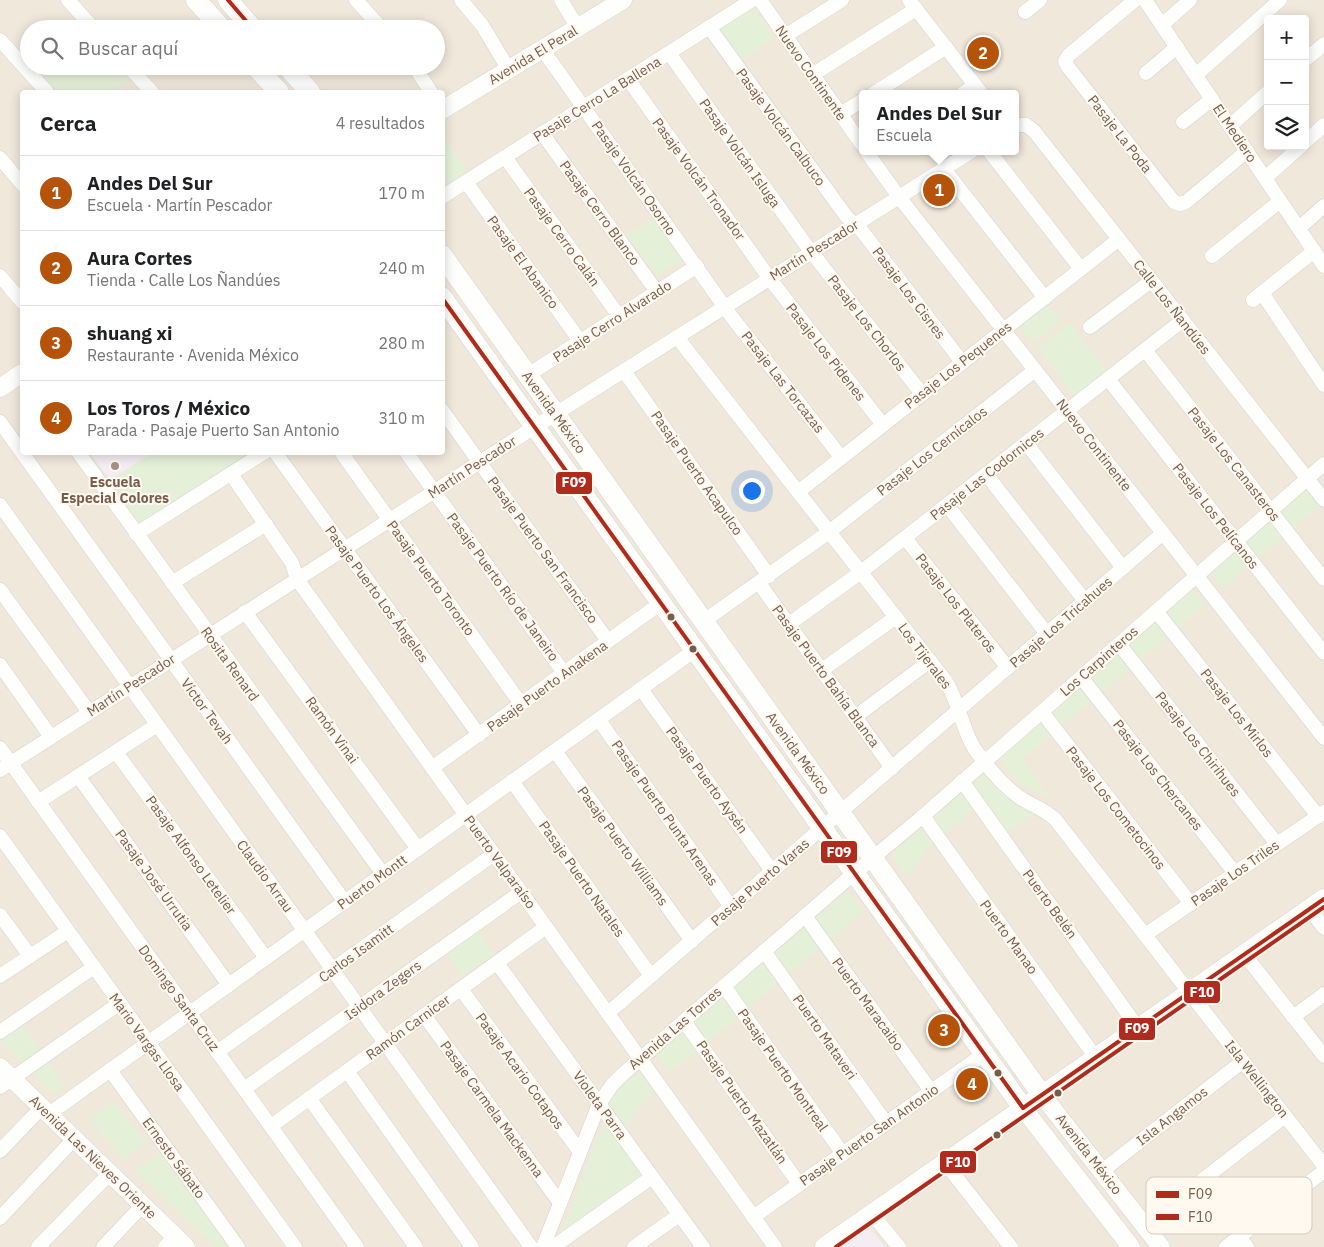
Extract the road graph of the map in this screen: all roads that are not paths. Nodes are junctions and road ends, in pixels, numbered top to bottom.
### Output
1 (68, 0) edge
2 (196, 0) edge
3 (228, 0) edge
4 (356, 0) edge
5 (461, 0) edge
6 (561, 0) edge
7 (623, 0) edge
8 (752, 0) edge
9 (760, 0) edge
10 (842, 0) edge
11 (1040, 0) edge
12 (1135, 0) edge
13 (1146, 0) edge
14 (1190, 0) edge
15 (1280, 0) edge
16 (912, 4) edge
17 (1025, 12) dead end
18 (86, 20) edge
19 (214, 20) edge
20 (245, 20) edge
21 (374, 20) edge
22 (1162, 25) junction
23 (709, 27) junction
24 (578, 28) junction
25 (785, 36) junction
26 (0, 40) edge
27 (1324, 44) edge
28 (946, 47) junction
29 (1177, 48) junction
30 (543, 50) junction
31 (669, 53) junction
32 (1309, 57) edge
33 (20, 62) edge
34 (509, 70) junction
35 (1146, 73) dead end
36 (32, 75) edge
37 (136, 75) edge
38 (263, 75) edge
39 (295, 75) edge
40 (420, 75) edge
41 (812, 75) junction
42 (1196, 75) junction
43 (628, 79) junction
44 (979, 89) edge
45 (45, 90) edge
46 (150, 90) edge
47 (277, 90) edge
48 (308, 90) edge
49 (430, 90) edge
50 (879, 90) edge
51 (1264, 96) edge
52 (1212, 99) junction
53 (859, 102) edge
54 (584, 107) junction
55 (445, 108) edge
56 (840, 114) junction
57 (1183, 122) dead end
58 (1019, 125) edge
59 (1324, 125) edge
60 (1230, 126) junction
61 (542, 134) junction
62 (1309, 138) edge
63 (859, 139) edge
64 (1296, 150) edge
65 (1247, 151) junction
66 (871, 155) edge
67 (966, 155) edge
68 (992, 155) edge
69 (505, 157) junction
70 (0, 158) edge
71 (944, 169) junction
72 (1265, 178) junction
73 (20, 182) edge
74 (466, 182) junction
75 (445, 195) edge
76 (899, 197) junction
77 (1280, 201) junction
78 (1324, 206) edge
79 (855, 225) junction
80 (1298, 228) junction
81 (1119, 239) junction
82 (1314, 251) junction
83 (812, 252) junction
84 (1212, 256) dead end
85 (445, 259) edge
86 (697, 266) junction
87 (1324, 266) edge
88 (1081, 269) junction
89 (0, 276) edge
90 (770, 279) junction
91 (1151, 281) junction
92 (657, 292) junction
93 (1044, 298) junction
94 (20, 300) edge
95 (445, 301) edge
96 (726, 306) junction
97 (619, 316) junction
98 (1182, 320) junction
99 (1090, 327) dead end
100 (1003, 330) junction
101 (677, 337) junction
102 (580, 341) junction
103 (1145, 350) junction
104 (962, 362) junction
105 (1035, 370) junction
106 (624, 371) junction
107 (20, 375) edge
108 (528, 375) junction
109 (1108, 379) junction
110 (1324, 385) edge
111 (0, 388) edge
112 (922, 394) junction
113 (1067, 411) junction
114 (445, 414) edge
115 (556, 414) junction
116 (0, 422) edge
117 (882, 425) junction
118 (535, 427) junction
119 (1026, 443) junction
120 (20, 450) edge
121 (24, 455) edge
122 (80, 455) edge
123 (260, 455) edge
124 (277, 455) edge
125 (343, 455) edge
126 (408, 455) edge
127 (841, 457) junction
128 (480, 462) junction
129 (1324, 464) edge
130 (231, 474) junction
131 (986, 474) junction
132 (1307, 479) junction
133 (434, 492) junction
134 (798, 492) junction
135 (1324, 500) edge
136 (0, 505) edge
137 (947, 505) junction
138 (1271, 511) junction
139 (389, 520) junction
140 (266, 524) junction
141 (829, 532) junction
142 (1163, 533) junction
143 (136, 534) junction
144 (905, 538) junction
145 (1236, 541) junction
146 (344, 549) junction
147 (1123, 568) junction
148 (861, 572) junction
149 (1197, 576) junction
150 (297, 579) junction
151 (1324, 579) edge
152 (764, 580) junction
153 (172, 583) junction
154 (0, 590) edge
155 (1085, 601) junction
156 (661, 603) junction
157 (1156, 611) junction
158 (245, 612) junction
159 (896, 617) junction
160 (704, 621) junction
161 (789, 624) junction
162 (1047, 634) junction
163 (209, 635) junction
164 (608, 641) junction
165 (1119, 644) junction
166 (695, 650) junction
167 (1324, 653) edge
168 (171, 660) junction
169 (930, 661) junction
170 (0, 665) edge
171 (1008, 668) junction
172 (822, 670) junction
173 (564, 673) junction
174 (1081, 677) junction
175 (130, 686) junction
176 (641, 689) junction
177 (521, 704) junction
178 (958, 711) junction
179 (89, 712) junction
180 (1042, 712) junction
181 (855, 717) junction
182 (599, 720) junction
183 (157, 725) junction
184 (478, 735) junction
185 (51, 737) junction
186 (1324, 738) edge
187 (0, 748) edge
188 (554, 751) junction
189 (116, 752) junction
190 (985, 761) junction
191 (5, 766) edge
192 (432, 768) junction
193 (892, 768) junction
194 (78, 776) junction
195 (962, 781) junction
196 (512, 782) junction
197 (38, 802) junction
198 (840, 812) junction
199 (1321, 814) edge
200 (466, 815) junction
201 (923, 816) junction
202 (822, 828) junction
203 (0, 836) edge
204 (1277, 844) junction
205 (418, 849) junction
206 (494, 854) junction
207 (873, 858) junction
208 (772, 871) junction
209 (855, 873) junction
210 (1235, 873) junction
211 (383, 874) junction
212 (521, 892) junction
213 (345, 902) junction
214 (1191, 904) junction
215 (1317, 904) edge
216 (730, 907) junction
217 (0, 915) edge
218 (805, 916) junction
219 (546, 927) junction
220 (1324, 928) edge
221 (68, 931) junction
222 (304, 931) junction
223 (1145, 935) junction
224 (692, 941) junction
225 (764, 951) junction
226 (1244, 954) junction
227 (30, 956) junction
228 (266, 958) junction
229 (497, 963) junction
230 (94, 967) junction
231 (332, 970) junction
232 (0, 976) edge
233 (651, 976) junction
234 (229, 984) junction
235 (724, 986) junction
236 (461, 989) junction
237 (1189, 992) junction
238 (1324, 994) edge
239 (120, 1003) junction
240 (359, 1007) junction
241 (190, 1013) junction
242 (608, 1013) junction
243 (424, 1016) junction
244 (1293, 1017) junction
245 (684, 1020) junction
246 (1138, 1028) junction
247 (0, 1032) edge
248 (148, 1043) junction
249 (385, 1044) junction
250 (217, 1052) junction
251 (984, 1054) junction
252 (1324, 1056) edge
253 (1096, 1058) junction
254 (640, 1059) junction
255 (1243, 1061) junction
256 (110, 1070) junction
257 (346, 1071) junction
258 (4, 1078) edge
259 (244, 1089) junction
260 (931, 1092) junction
261 (1042, 1095) junction
262 (309, 1098) junction
263 (599, 1104) junction
264 (1023, 1108) junction
265 (45, 1111) junction
266 (1285, 1116) junction
267 (886, 1123) junction
268 (270, 1126) junction
269 (74, 1139) junction
270 (0, 1151) edge
271 (580, 1152) junction
272 (843, 1154) junction
273 (945, 1163) junction
274 (1324, 1166) edge
275 (1102, 1171) junction
276 (1324, 1171) edge
277 (110, 1173) junction
278 (652, 1177) junction
279 (1206, 1177) edge
280 (1312, 1182) edge
281 (799, 1184) junction
282 (560, 1203) junction
283 (143, 1205) junction
284 (872, 1214) junction
285 (679, 1215) junction
286 (753, 1217) junction
287 (0, 1218) edge
288 (1144, 1225) joint
289 (1146, 1228) edge
290 (1151, 1234) edge
291 (1243, 1242) edge
292 (176, 1243) edge
293 (38, 1247) edge
294 (103, 1247) edge
295 (238, 1247) edge
296 (295, 1247) edge
297 (358, 1247) edge
298 (416, 1247) edge
299 (472, 1247) edge
300 (531, 1247) edge
301 (543, 1247) edge
302 (553, 1247) edge
303 (634, 1247) edge
304 (703, 1247) edge
305 (775, 1247) edge
306 (825, 1247) edge
307 (899, 1247) edge
308 (1011, 1247) edge
309 (1131, 1247) edge
310 (1161, 1247) edge
311 (1226, 1247) edge

1 - 18 street
2 - 19 main road
3 - 20 main road
4 - 21 street
5 - 34 street
6 - 24 street
7 - 24 street, Avenida El Peral
8 - 23 street, Pasaje Cerro La Ballena
9 - 25 street, Nuevo Continente
10 - 25 street
11 - 17 street
12 - 65 street, Pasaje La Poda
13 - 22 street, El Mediero
14 - 22 street
15 - 42 street
16 - 28 street
16 - 41 street
22 - 29 street, El Mediero
23 - 31 street, Pasaje Cerro La Ballena
23 - 79 street, Pasaje Volcán Calbuco
24 - 30 street, Avenida El Peral
25 - 41 street, Nuevo Continente
26 - 33 street
27 - 32 street
28 - 44 street
28 - 50 street
29 - 35 street
29 - 42 street, El Mediero
30 - 34 street, Avenida El Peral
30 - 54 street, Pasaje Volcán Osorno
31 - 43 street, Pasaje Cerro La Ballena
31 - 83 street, Pasaje Volcán Isluga
34 - 55 street, Avenida El Peral
36 - 45 street
37 - 46 street
38 - 47 main road
39 - 48 main road
40 - 49 street
41 - 56 street, Nuevo Continente
42 - 52 street, El Mediero
43 - 54 street, Pasaje Cerro La Ballena
43 - 90 street, Pasaje Volcán Tronador
51 - 60 street
52 - 57 street
52 - 60 street, El Mediero
53 - 56 street
54 - 61 street, Pasaje Cerro La Ballena
54 - 86 street, Pasaje Volcán Osorno
56 - 63 street, Nuevo Continente
58 - 81 street, Calle Los Ñandúes
59 - 62 street
60 - 65 street, El Mediero
61 - 69 street, Pasaje Cerro La Ballena
61 - 92 street, Pasaje Cerro Blanco
64 - 72 street
65 - 72 street, El Mediero
66 - 76 street, Nuevo Continente
67 - 71 street, Martín Pescador
68 - 88 street
69 - 74 street, Pasaje Cerro La Ballena
69 - 97 street, Pasaje Cerro Calán
70 - 73 street
71 - 76 street, Martín Pescador
71 - 93 street
72 - 77 street, El Mediero
74 - 75 street, Pasaje Cerro La Ballena
74 - 102 street, Pasaje El Abanico
76 - 79 street, Martín Pescador
76 - 100 street, Nuevo Continente
77 - 80 street, El Mediero
77 - 84 street
78 - 80 street
79 - 83 street, Martín Pescador
79 - 104 street, Pasaje Los Cisnes
80 - 82 street, El Mediero
81 - 88 street, Pasaje Los Pequenes
81 - 91 street, Calle Los Ñandúes
82 - 87 street, El Mediero
82 - 110 street
83 - 90 street, Martín Pescador
83 - 112 street, Pasaje Los Chorlos
85 - 108 main road, Avenida México
86 - 92 street, Pasaje Cerro Alvarado
86 - 96 street, Pasaje Volcán Osorno
88 - 93 street, Pasaje Los Pequenes
89 - 94 street
90 - 96 street, Martín Pescador
90 - 117 street, Pasaje Los Pidenes
91 - 98 street, Calle Los Ñandúes
91 - 99 street
92 - 97 street, Pasaje Cerro Alvarado
93 - 100 street, Pasaje Los Pequenes
95 - 118 main road, Avenida México
96 - 101 street, Martín Pescador
96 - 127 street, Pasaje Las Torcazas
97 - 102 street, Pasaje Cerro Alvarado
98 - 103 street, Pasaje Las Codornices
98 - 132 street, Calle Los Ñandúes
100 - 104 street, Pasaje Los Pequenes
100 - 105 street, Nuevo Continente
101 - 106 street, Martín Pescador
101 - 134 street, Los Tijerales
102 - 108 street, Pasaje Cerro Alvarado
103 - 109 street, Pasaje Las Codornices
103 - 138 street, Pasaje Los Canasteros
104 - 112 street, Pasaje Los Pequenes
105 - 113 street, Nuevo Continente
105 - 141 street, Pasaje Los Cernícalos
106 - 115 street, Martín Pescador
106 - 152 street, Pasaje Puerto Acapulco
107 - 111 street
108 - 115 main road, Avenida México
109 - 113 street, Pasaje Las Codornices
109 - 145 street, Pasaje Los Pelícanos
112 - 117 street, Pasaje Los Pequenes
113 - 119 street, Pasaje Las Codornices
113 - 142 street, Nuevo Continente
114 - 128 street, Pasaje Puerto San Francisco
115 - 118 street, Martín Pescador
115 - 160 main road, Avenida México
116 - 120 street, Víctor Tevah
117 - 127 street, Pasaje Los Pequenes
118 - 128 street, Martín Pescador
118 - 156 main road, Avenida México
119 - 131 street, Pasaje Las Codornices
119 - 147 street
121 - 168 street, Víctor Tevah
122 - 143 street, Rosita Renard
123 - 130 street
124 - 146 street, Pasaje Puerto Los Ángeles
125 - 139 street, Pasaje Puerto Toronto
126 - 133 street, Pasaje Puerto Río de Janeiro
127 - 134 street, Pasaje Los Pequenes
128 - 133 street, Martín Pescador
128 - 164 street, Pasaje Puerto San Francisco
129 - 132 street, Los Carpinteros
130 - 140 street, Puerto Valparaíso
130 - 143 street
131 - 137 street, Pasaje Las Codornices
131 - 155 street
132 - 135 street, Calle Los Ñandúes
132 - 138 street, Los Carpinteros
133 - 139 street, Martín Pescador
133 - 173 street, Pasaje Puerto Río de Janeiro
134 - 141 street, Los Tijerales
136 - 175 street, Claudio Arrau
137 - 144 street, Pasaje Las Codornices
137 - 162 street
138 - 145 street, Los Carpinteros
138 - 151 street, Pasaje Los Canasteros
139 - 146 street, Martín Pescador
139 - 177 street, Pasaje Puerto Toronto
140 - 150 street, Puerto Valparaíso
140 - 153 street
141 - 148 street, Los Tijerales
141 - 152 street
142 - 147 street, Pasaje Los Tricahues
142 - 149 street, Nuevo Continente
143 - 153 street, Rosita Renard
144 - 148 street, Pasaje Las Codornices
144 - 171 street, Pasaje Los Plateros
145 - 149 street, Los Carpinteros
145 - 167 street, Pasaje Los Pelícanos
146 - 150 street, Martín Pescador
146 - 184 street, Pasaje Puerto Los Ángeles
147 - 155 street, Pasaje Los Tricahues
148 - 159 street, Los Tijerales
148 - 161 street, Pasaje Las Codornices
149 - 157 street, Los Carpinteros
149 - 186 street, Nuevo Continente
150 - 158 street, Martín Pescador
150 - 192 street, Puerto Valparaíso
152 - 160 street
152 - 161 street, Pasaje Puerto Bahía Blanca
153 - 163 street, Rosita Renard
154 - 179 street
155 - 162 street, Pasaje Los Tricahues
156 - 164 street, Pasaje Puerto Anakena
156 - 166 main road, Avenida México
157 - 165 street, Los Carpinteros
157 - 199 street, Pasaje Los Mirlos
158 - 163 street, Martín Pescador
158 - 205 street, Ramón Vinai
159 - 169 street, Los Tijerales
159 - 172 street
160 - 198 main road, Avenida México
161 - 172 street, Pasaje Puerto Bahía Blanca
162 - 171 street, Pasaje Los Tricahues
163 - 168 street, Martín Pescador
163 - 211 street, Rosita Renard
164 - 173 street, Pasaje Puerto Anakena
165 - 174 street, Los Carpinteros
165 - 204 street, Pasaje Los Chirihues
166 - 176 street, Puerto Montt
166 - 202 main road, Avenida México
168 - 175 street, Martín Pescador
168 - 213 street, Víctor Tevah
169 - 178 street, Los Tijerales
169 - 181 street
170 - 185 street
171 - 178 street, Pasaje Los Tricahues
172 - 181 street, Pasaje Puerto Bahía Blanca
173 - 177 street, Pasaje Puerto Anakena
174 - 180 street, Los Carpinteros
174 - 210 street, Pasaje Los Chercanes
175 - 179 street, Martín Pescador
175 - 183 street, Claudio Arrau
176 - 182 street, Puerto Montt
176 - 208 street, Pasaje Puerto Aysén
177 - 184 street, Pasaje Puerto Anakena
178 - 190 street, Los Tijerales
178 - 193 street, Pasaje Puerto Varas
179 - 185 street, Martín Pescador
180 - 190 street, Los Carpinteros
180 - 214 street, Pasaje Los Cometocinos
181 - 193 street, Pasaje Puerto Bahía Blanca
182 - 188 street, Puerto Montt
182 - 216 street, Pasaje Puerto Punta Arenas
183 - 189 street
183 - 222 street, Claudio Arrau
184 - 192 street, Pasaje Puerto Anakena
185 - 191 street, Martín Pescador
187 - 191 street, Domingo Santa Cruz
188 - 196 street, Puerto Montt
188 - 224 street, Pasaje Puerto Williams
189 - 194 street
189 - 228 street, Pasaje Alfonso Letelier
190 - 195 street, Los Carpinteros
190 - 223 street, Los Tijerales
191 - 197 street, Domingo Santa Cruz
192 - 200 street, Puerto Valparaíso
193 - 198 street, Pasaje Puerto Varas
194 - 197 street
194 - 234 street, Pasaje José Urrutia
195 - 201 street, Los Carpinteros
195 - 246 street, Puerto Belén
196 - 200 street, Puerto Montt
196 - 233 street, Pasaje Puerto Natales
197 - 241 street, Domingo Santa Cruz
198 - 202 street, Pasaje Puerto Varas
198 - 207 main road, Avenida México
199 - 204 street, Pasaje Los Triles
200 - 205 street, Puerto Montt
200 - 206 street, Puerto Valparaíso
201 - 207 street, Los Carpinteros
201 - 253 street, Puerto Manao
202 - 208 street, Pasaje Puerto Varas
202 - 209 main road, Avenida México
203 - 221 street, Mario Vargas Llosa
204 - 210 street, Pasaje Los Triles
205 - 211 street, Puerto Montt
206 - 212 street, Puerto Valparaíso
206 - 231 street, Carlos Isamitt
207 - 209 street, Avenida Las Torres
207 - 261 main road, Avenida México
208 - 216 street, Pasaje Puerto Varas
209 - 218 street, Avenida Las Torres
209 - 251 main road, Avenida México
210 - 214 street, Pasaje Los Triles
211 - 213 street, Puerto Montt
212 - 219 street, Puerto Valparaíso
212 - 240 street, Isidora Zegers
213 - 222 street, Puerto Montt
214 - 223 street, Pasaje Los Triles
215 - 220 street
215 - 226 main road
216 - 224 street, Pasaje Puerto Varas
217 - 227 street
218 - 225 street, Avenida Las Torres
218 - 260 street, Puerto Maracaibo
219 - 229 street, Ramón Carnicer
219 - 242 street, Puerto Valparaíso
221 - 227 street
221 - 230 street, Mario Vargas Llosa
222 - 228 street, Puerto Montt
222 - 231 street, Claudio Arrau
223 - 237 street, Los Tijerales
224 - 233 street, Pasaje Puerto Varas
225 - 235 street, Avenida Las Torres
225 - 267 street, Puerto Mataveri
226 - 237 main road
226 - 244 street
227 - 232 street
228 - 234 street, Puerto Montt
229 - 236 street, Ramón Carnicer
229 - 263 street, Violeta Parra
230 - 239 street, Mario Vargas Llosa
230 - 247 street
231 - 240 street, Claudio Arrau
231 - 250 street, Carlos Isamitt
233 - 242 street, Pasaje Puerto Varas
234 - 241 street, Puerto Montt
235 - 245 street, Avenida Las Torres
235 - 272 street, Pasaje Puerto Montreal
236 - 243 street, Ramón Carnicer
236 - 271 street, Pasaje Acario Cotapos
237 - 246 main road
237 - 255 street, Isla Wellington
238 - 244 street
239 - 248 street, Mario Vargas Llosa
239 - 258 street
240 - 249 street, Claudio Arrau
240 - 259 street, Isidora Zegers
241 - 248 street, Puerto Montt
241 - 250 street, Domingo Santa Cruz
242 - 254 street, Puerto Valparaíso
243 - 249 street, Ramón Carnicer
243 - 282 street, Pasaje Carmela Mackenna
244 - 252 street
245 - 254 street, Avenida Las Torres
245 - 281 street, Pasaje Puerto Mazatlán
246 - 253 main road
248 - 256 street, Puerto Montt
248 - 296 street, Mario Vargas Llosa
249 - 257 street, Ramón Carnicer
249 - 300 street, Claudio Arrau
250 - 259 street, Domingo Santa Cruz
251 - 260 street, Pasaje Puerto San Antonio
251 - 264 main road, Avenida México
253 - 261 main road
254 - 263 street, Avenida Las Torres
254 - 286 street, Puerto Valparaíso
255 - 266 street, Isla Wellington
255 - 275 street, Isla Angamos
256 - 265 street, Puerto Montt
256 - 295 street, Ernesto Sábato
257 - 262 street, Ramón Carnicer
257 - 299 street
258 - 265 street, Avenida Las Nieves Oriente
259 - 268 street, Domingo Santa Cruz
260 - 267 street, Pasaje Puerto San Antonio
261 - 264 main road
261 - 275 street, Avenida México
262 - 268 street, Ramón Carnicer
262 - 298 street
263 - 271 street, Avenida Las Torres
263 - 278 street, Violeta Parra
264 - 273 main road
264 - 309 street, Avenida México
265 - 269 street, Avenida Las Nieves Oriente
265 - 270 street, Puerto Montt
266 - 274 street, Isla Wellington
266 - 279 street
267 - 272 street, Pasaje Puerto San Antonio
268 - 297 street, Domingo Santa Cruz
269 - 277 street, Avenida Las Nieves Oriente
269 - 287 street
271 - 282 street, Avenida Las Torres
272 - 281 street, Pasaje Puerto San Antonio
273 - 284 main road
273 - 308 street
275 - 288 street, Avenida México
276 - 280 street
277 - 283 street, Avenida Las Nieves Oriente
277 - 293 street
278 - 285 street, Violeta Parra
278 - 302 street
281 - 286 street, Pasaje Puerto San Antonio
282 - 301 street, Avenida Las Torres
283 - 292 street, Avenida Las Nieves Oriente
283 - 294 street
284 - 306 main road
284 - 307 street
285 - 303 street
285 - 304 street, Violeta Parra
286 - 305 street, Puerto Valparaíso
288 - 289 street, Avenida México
290 - 310 street, Avenida México
291 - 311 street

